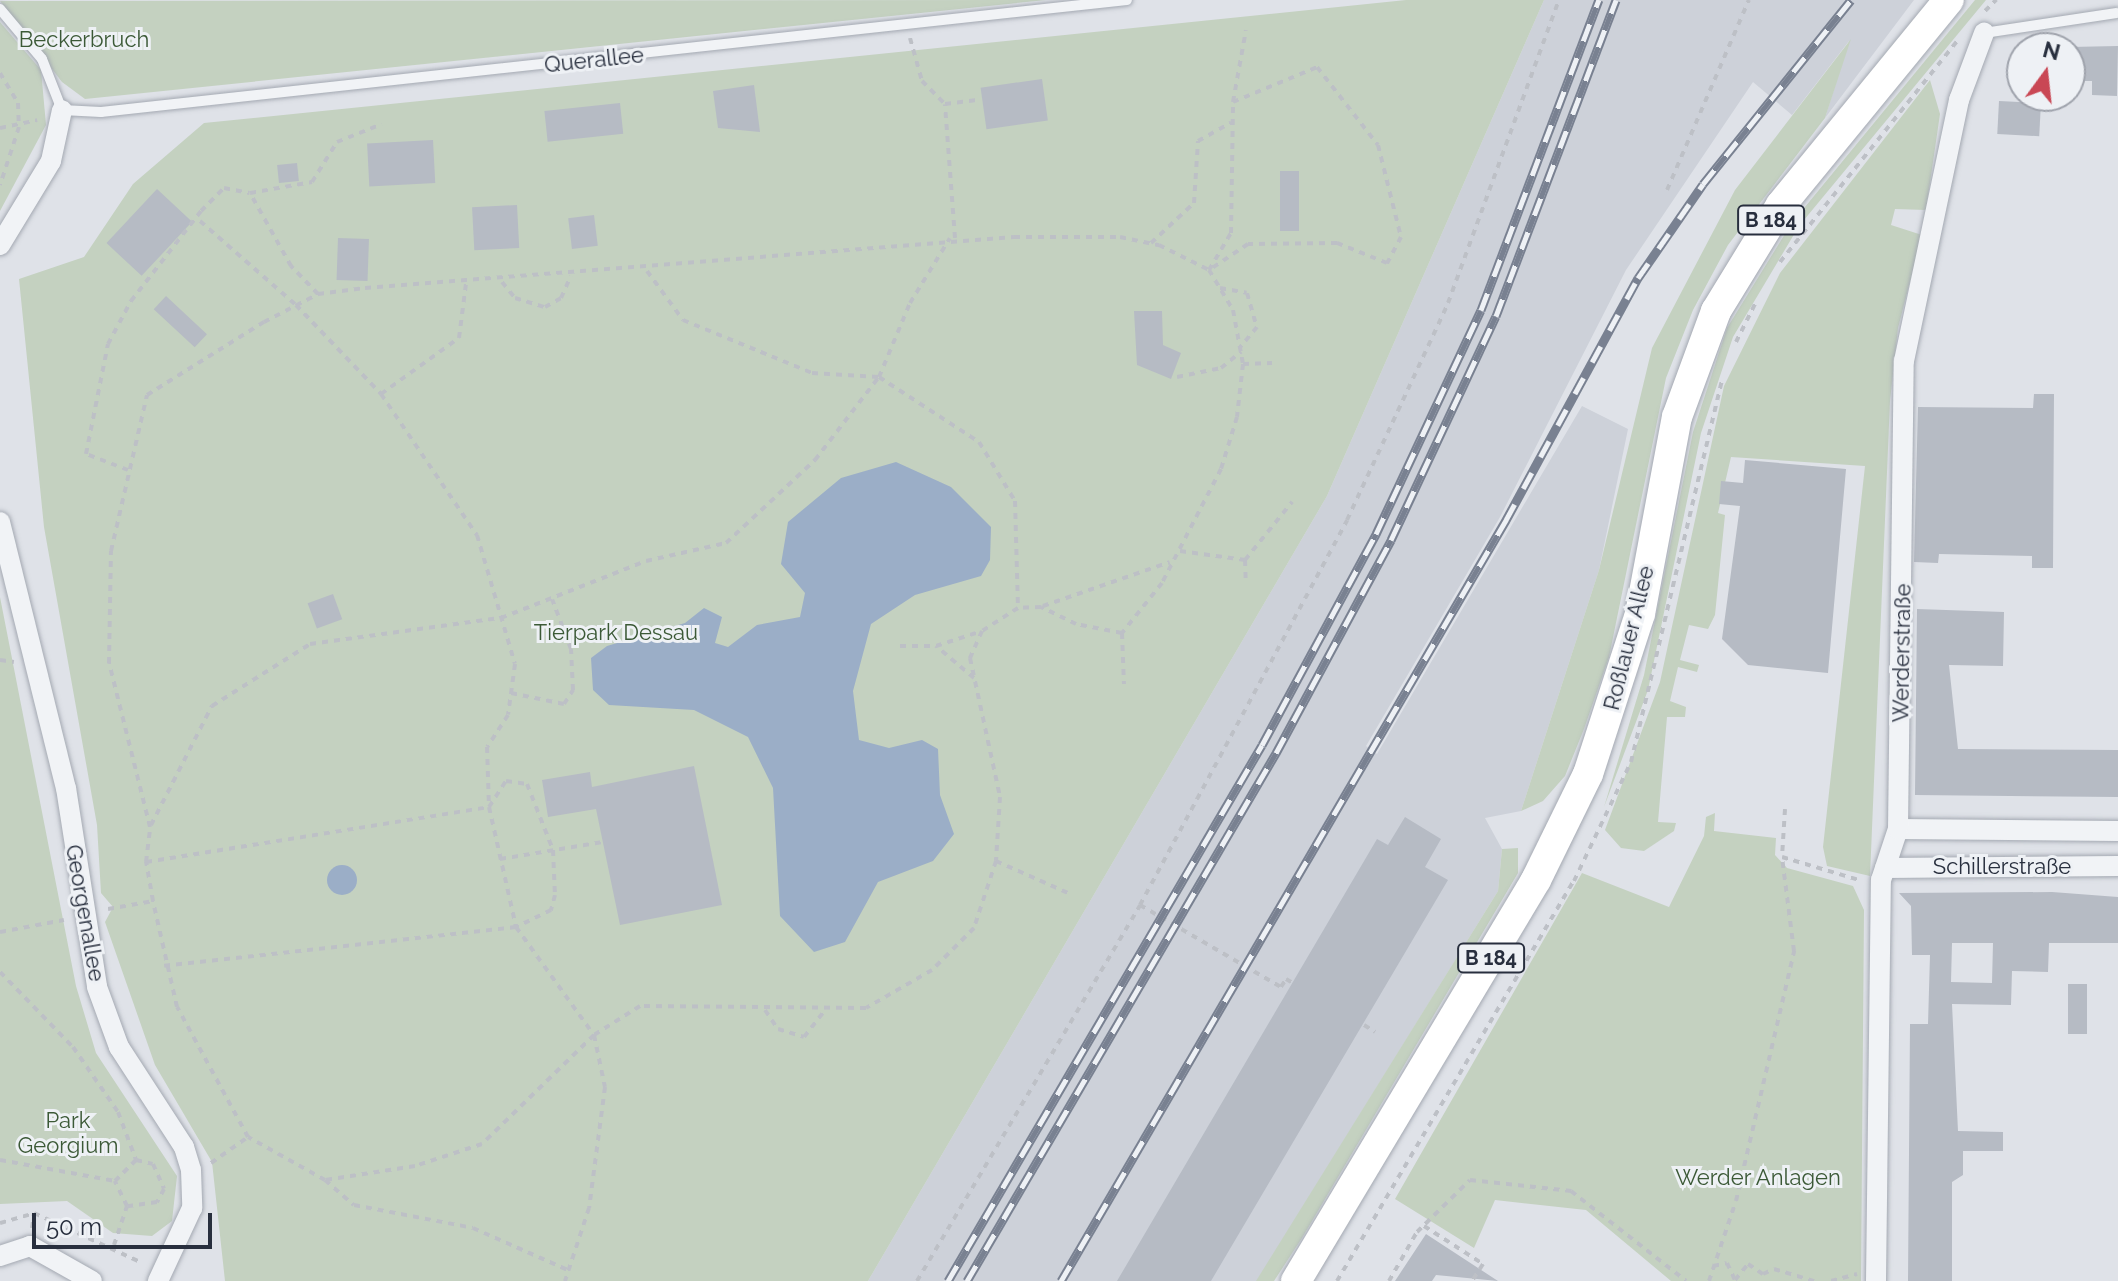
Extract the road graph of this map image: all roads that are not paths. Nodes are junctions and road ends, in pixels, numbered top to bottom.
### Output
1 (1127, 0) edge
2 (1949, 0) edge
3 (0, 9) edge
4 (2116, 13) edge
5 (1984, 33) joint
6 (62, 110) junction
7 (0, 245) edge
8 (0, 522) edge
9 (1898, 829) junction
10 (2118, 831) edge
11 (2118, 866) edge
12 (1883, 874) junction
13 (0, 1256) edge
14 (158, 1279) edge
15 (92, 1281) edge
16 (1296, 1281) edge
17 (1876, 1281) edge

1 - 6 lane, Querallee
2 - 16 main road, Roßlauer Allee / B 184
3 - 6 lane
4 - 5 lane
5 - 9 street, Werderstraße
6 - 7 street
8 - 14 street, Georgenallee
9 - 10 street, Schillerstraße
9 - 12 street, Werderstraße
11 - 12 street, Schillerstraße
12 - 17 street, Werderstraße
13 - 15 street

